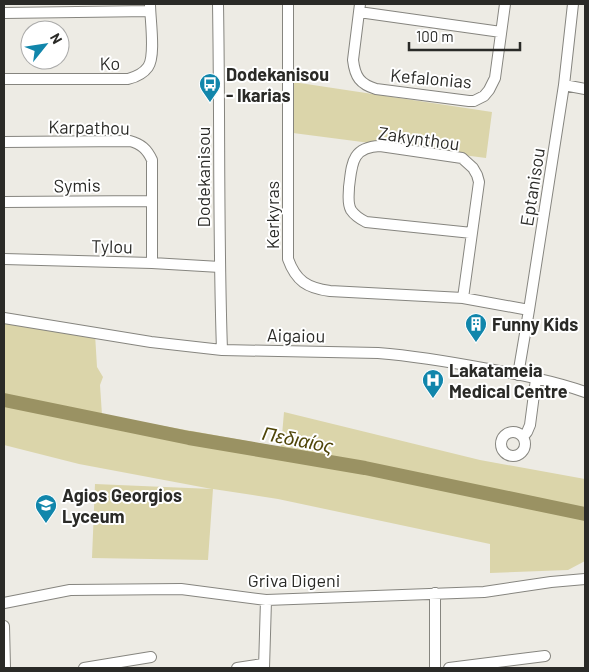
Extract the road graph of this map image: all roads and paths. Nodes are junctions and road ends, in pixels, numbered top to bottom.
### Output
1 (218, 4) edge
2 (288, 4) edge
3 (505, 4) edge
4 (573, 4) edge
5 (150, 7) edge
6 (359, 8) edge
7 (4, 13) edge
8 (502, 32) junction
9 (4, 79) edge
10 (564, 85) junction
11 (585, 88) edge
12 (4, 142) edge
13 (151, 201) junction
14 (4, 202) edge
15 (472, 233) junction
16 (4, 259) edge
17 (152, 263) junction
18 (220, 267) junction
19 (463, 298) junction
20 (529, 310) junction
21 (4, 318) edge
22 (222, 350) junction
23 (518, 375) junction
24 (536, 379) junction
25 (585, 392) edge
26 (522, 437) dead end
27 (585, 579) edge
28 (434, 593) junction
29 (266, 600) junction
30 (4, 603) edge
31 (4, 626) edge
32 (545, 656) dead end
33 (151, 657) dead end
34 (264, 666) edge
35 (5, 668) edge
36 (84, 668) edge
37 (237, 668) edge
38 (435, 668) edge
39 (449, 668) edge

1 - 18 street, Dodekanisou
2 - 19 street, Kerkyras
3 - 8 street, Kefalonias
4 - 10 street, Eptanisou
5 - 7 street
5 - 9 street, Ko
6 - 8 street
6 - 8 street, Kefalonias
10 - 11 street
10 - 20 street, Eptanisou
12 - 13 street, Karpathou
13 - 14 street, Symis
13 - 17 street, Karpathou
15 - 15 street, Zakynthou
15 - 19 street, Zakynthou
16 - 17 street, Tylou
17 - 18 street, Tylou
18 - 22 street, Dodekanisou
19 - 20 street, Kerkyras
20 - 23 street, Eptanisou
21 - 22 street, Aigaiou
22 - 23 street, Aigaiou
23 - 24 street, Aigaiou
24 - 25 street, Aigaiou
24 - 26 street
27 - 28 street, Griva Digeni
28 - 29 street, Griva Digeni
28 - 38 street
29 - 30 street, Griva Digeni
29 - 34 street
31 - 35 street
32 - 39 street
33 - 36 street
34 - 37 street

